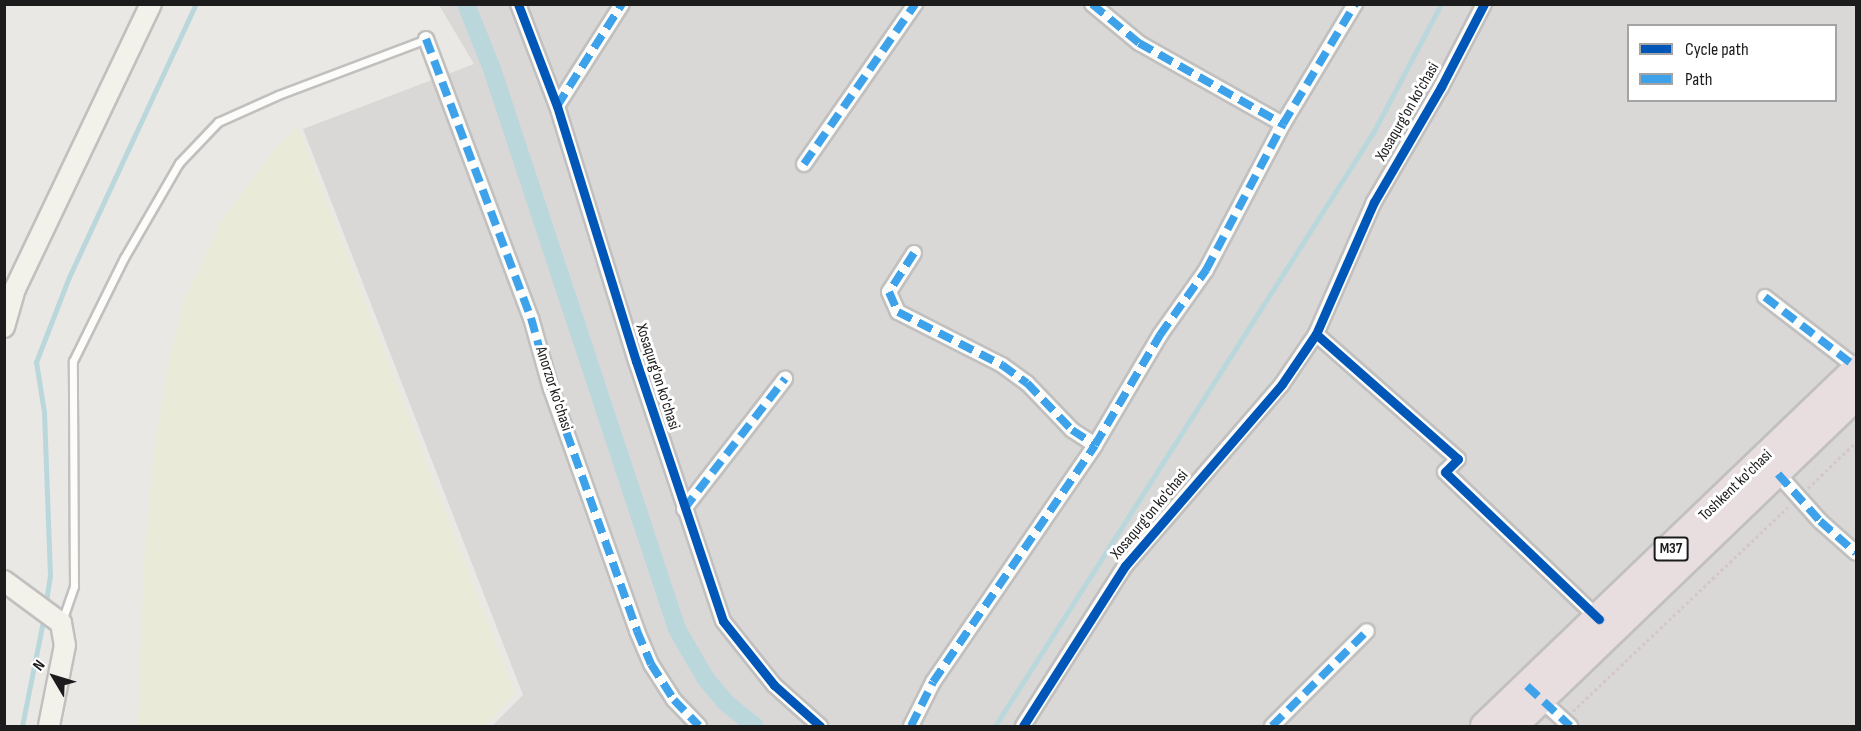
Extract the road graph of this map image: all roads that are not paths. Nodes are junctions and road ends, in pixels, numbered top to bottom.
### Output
1 (151, 4) edge
2 (518, 4) edge
3 (622, 4) edge
4 (915, 4) edge
5 (1092, 4) edge
6 (1355, 4) edge
7 (1484, 4) edge
8 (426, 39) joint
9 (557, 106) junction
10 (1283, 124) junction
11 (804, 164) dead end
12 (914, 253) dead end
13 (1765, 297) dead end
14 (4, 327) edge
15 (1316, 334) junction
16 (1857, 368) edge
17 (784, 379) dead end
18 (1857, 397) edge
19 (1095, 445) junction
20 (1778, 474) junction
21 (684, 509) junction
22 (1857, 553) edge
23 (4, 581) edge
24 (1599, 619) junction
25 (61, 623) junction
26 (1366, 631) dead end
27 (1534, 693) junction
28 (1566, 723) edge
29 (49, 726) edge
30 (699, 726) edge
31 (820, 726) edge
32 (911, 726) edge
33 (1023, 726) edge
34 (1272, 726) edge
35 (1484, 726) edge
36 (1514, 726) edge

1 - 14 street
2 - 9 street, Xosaqurg'on ko'chasi
3 - 9 street
4 - 11 street
5 - 10 street
6 - 10 street
7 - 15 street, Xosaqurg'on ko'chasi
8 - 25 lane
8 - 30 street, Anorzor ko'chasi
9 - 21 street, Xosaqurg'on ko'chasi
10 - 19 street
12 - 19 street
13 - 16 street
15 - 24 street
15 - 33 street, Xosaqurg'on ko'chasi
16 - 24 highway, Toshkent ko'chasi / M37
17 - 21 street
18 - 20 highway, Toshkent ko'chasi / M37
19 - 32 street
20 - 22 street
20 - 27 highway, Toshkent ko'chasi / M37
21 - 31 street, Xosaqurg'on ko'chasi
23 - 25 street
24 - 27 highway, Toshkent ko'chasi / M37
25 - 29 street
26 - 34 street
27 - 28 street
27 - 35 highway, Toshkent ko'chasi / M37
27 - 36 highway, Toshkent ko'chasi / M37

